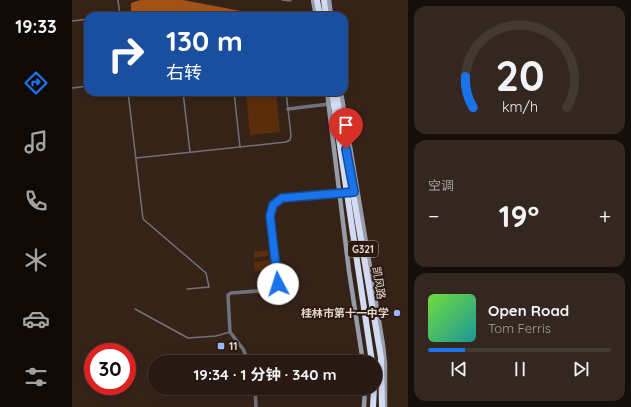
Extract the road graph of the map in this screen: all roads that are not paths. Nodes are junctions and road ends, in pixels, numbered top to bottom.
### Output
1 (118, 0) edge
2 (282, 0) edge
3 (313, 0) edge
4 (317, 0) edge
5 (324, 0) edge
6 (329, 0) edge
7 (291, 1) dead end
8 (119, 12) edge
9 (315, 12) edge
10 (319, 12) edge
11 (326, 12) edge
12 (330, 12) edge
13 (84, 20) edge
14 (72, 21) edge
15 (84, 86) edge
16 (72, 88) edge
17 (128, 96) edge
18 (183, 96) edge
19 (234, 96) edge
20 (286, 96) edge
21 (328, 96) edge
22 (332, 96) edge
23 (337, 96) edge
24 (342, 96) edge
25 (329, 104) junction
26 (288, 109) junction
27 (240, 147) junction
28 (190, 152) junction
29 (136, 158) junction
30 (354, 192) junction
31 (344, 193) junction
32 (188, 289) dead end
33 (135, 309) dead end
34 (230, 332) junction
35 (246, 355) edge
36 (362, 355) edge
37 (371, 355) edge
38 (255, 395) edge
39 (365, 395) edge
40 (374, 395) edge
41 (256, 407) edge
42 (364, 407) edge
43 (373, 407) edge
44 (384, 407) edge

1 - 8 lane
2 - 7 lane
3 - 9 street
4 - 10 highway
5 - 11 highway
6 - 12 street
13 - 14 lane
15 - 16 lane
17 - 29 lane
18 - 28 lane
19 - 27 lane
20 - 26 lane
21 - 25 street
22 - 31 highway, 凯风路 / G321
23 - 30 highway, 凯风路 / G321
24 - 44 street
25 - 26 street
25 - 31 street
26 - 27 lane
27 - 28 lane
28 - 29 lane
29 - 32 lane
30 - 31 street
30 - 44 highway, 凯风路 / G321
31 - 34 street
31 - 36 street
31 - 37 highway, 凯风路 / G321
33 - 34 lane
34 - 35 street
38 - 41 street
39 - 42 street
40 - 43 highway

